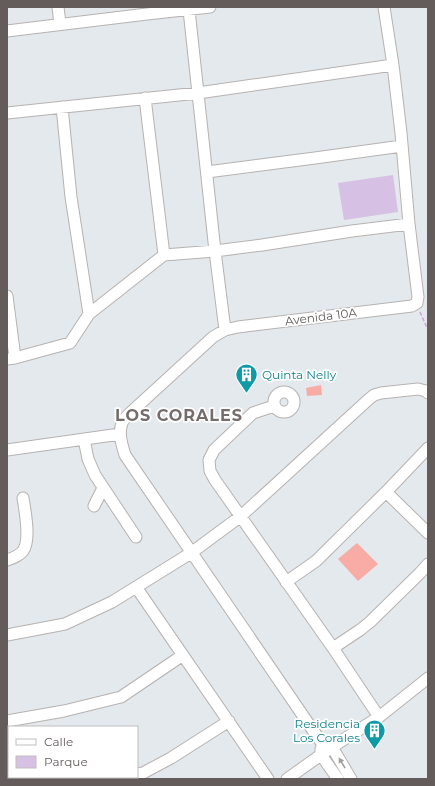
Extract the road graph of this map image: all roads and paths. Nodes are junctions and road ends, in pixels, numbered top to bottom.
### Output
1 (58, 7) edge
2 (210, 7) edge
3 (384, 7) edge
4 (147, 10) edge
5 (189, 10) junction
6 (60, 24) junction
7 (7, 31) edge
8 (393, 65) junction
9 (198, 93) junction
10 (145, 98) junction
11 (62, 107) junction
12 (7, 113) edge
13 (402, 146) junction
14 (207, 172) junction
15 (409, 224) junction
16 (215, 251) junction
17 (164, 255) junction
18 (7, 296) edge
19 (416, 303) junction
20 (89, 314) junction
21 (225, 330) junction
22 (428, 330) edge
23 (11, 358) edge
24 (428, 393) edge
25 (274, 406) dead end
26 (120, 434) junction
27 (84, 439) junction
28 (428, 448) edge
29 (7, 450) edge
30 (103, 488) junction
31 (386, 492) junction
32 (23, 498) dead end
33 (94, 506) dead end
34 (241, 516) junction
35 (428, 533) edge
36 (136, 537) dead end
37 (191, 553) junction
38 (7, 560) edge
39 (428, 564) edge
40 (286, 582) junction
41 (136, 587) junction
42 (7, 635) edge
43 (333, 648) junction
44 (183, 656) junction
45 (428, 678) edge
46 (379, 717) junction
47 (7, 721) edge
48 (228, 721) junction
49 (19, 723) edge
50 (321, 742) junction
51 (332, 747) junction
52 (321, 755) junction
53 (138, 774) edge
54 (268, 779) edge
55 (287, 779) edge
56 (338, 779) edge
57 (351, 779) edge

1 - 6 street
2 - 5 street
3 - 8 street
4 - 5 street
4 - 6 street
5 - 9 street
6 - 7 street
8 - 9 street
8 - 13 street
9 - 10 street
9 - 14 street
10 - 11 street
10 - 17 street
11 - 12 street
11 - 20 street
13 - 14 street
13 - 15 street
14 - 16 street
15 - 16 street
15 - 19 street
16 - 17 street
16 - 21 street
17 - 20 street
18 - 23 street
19 - 21 street, Avenida 10A
19 - 22 path
20 - 23 street
21 - 26 street
24 - 34 street
25 - 34 street
26 - 27 street
26 - 37 street
27 - 29 street
27 - 30 street
28 - 31 street
30 - 33 street
30 - 36 street
31 - 35 street
31 - 40 street
32 - 38 street
34 - 37 street
34 - 40 street
37 - 41 street
37 - 50 street
39 - 43 street
40 - 43 street
41 - 42 street
41 - 44 street
43 - 46 street
44 - 48 street
44 - 49 street
45 - 46 street
46 - 51 street
47 - 49 street
48 - 53 street
48 - 54 street
50 - 51 street
50 - 52 street
51 - 52 street
57 -> 51 street
52 - 55 street
52 - 56 street

